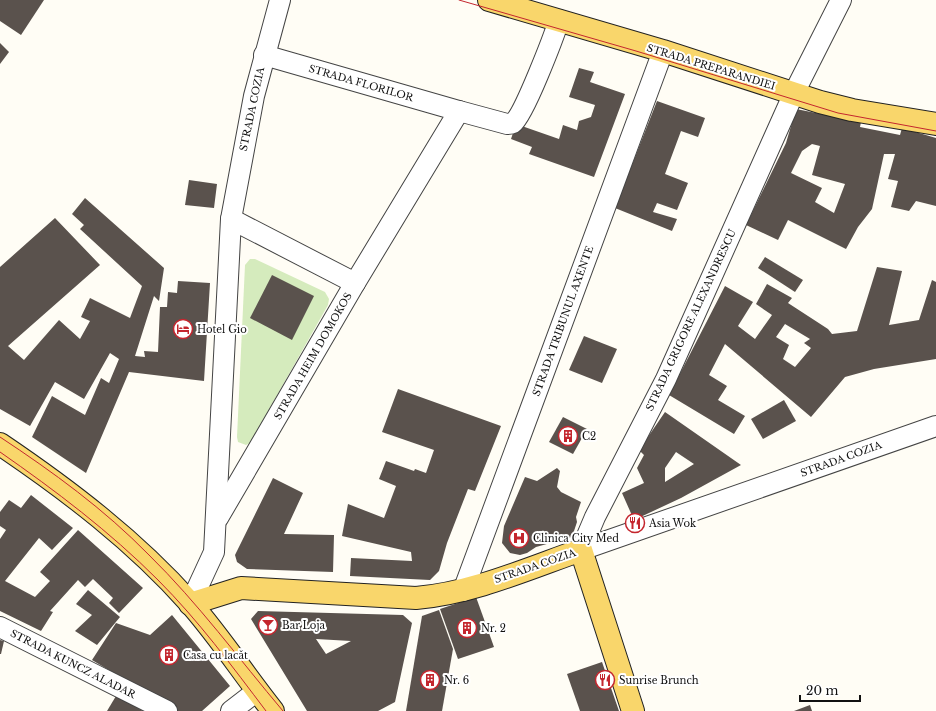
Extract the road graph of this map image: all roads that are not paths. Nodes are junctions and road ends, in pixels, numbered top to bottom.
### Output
1 (280, 0) edge
2 (489, 0) edge
3 (841, 0) edge
4 (559, 20) junction
5 (662, 51) junction
6 (264, 55) junction
7 (794, 93) junction
8 (459, 111) junction
9 (936, 124) edge
10 (231, 219) junction
11 (355, 283) junction
12 (936, 426) edge
13 (0, 444) edge
14 (216, 522) junction
15 (581, 550) junction
16 (462, 591) junction
17 (190, 604) junction
18 (0, 627) edge
19 (257, 691) junction
20 (167, 711) edge
21 (231, 711) edge
22 (273, 711) edge
23 (633, 711) edge

1 - 6 street, STRADA COZIA
2 - 4 main road, STRADA PREPARANDIEI
3 - 7 street, STRADA GRIGORE ALEXANDRESCU
4 - 5 main road, STRADA PREPARANDIEI
4 - 8 street, STRADA FLORILOR
5 - 7 main road, STRADA PREPARANDIEI
5 - 16 street, STRADA TRIBUNUL AXENTE
6 - 8 street, STRADA FLORILOR
6 - 10 street, STRADA COZIA
7 - 9 main road, STRADA PREPARANDIEI
7 - 15 street, STRADA GRIGORE ALEXANDRESCU
8 - 11 street
10 - 11 street, STRADA HEIM DOMOKOS
10 - 14 street, STRADA HEIM DOMOKOS
11 - 14 street, STRADA HEIM DOMOKOS
12 - 15 street, STRADA COZIA
13 - 17 main road
14 - 17 street, STRADA HEIM DOMOKOS
15 - 16 main road, STRADA COZIA
15 - 23 main road
16 - 17 main road, STRADA COZIA
17 - 19 main road
18 - 20 street, STRADA KUNCZ ALADAR
19 - 21 street
19 - 22 main road

